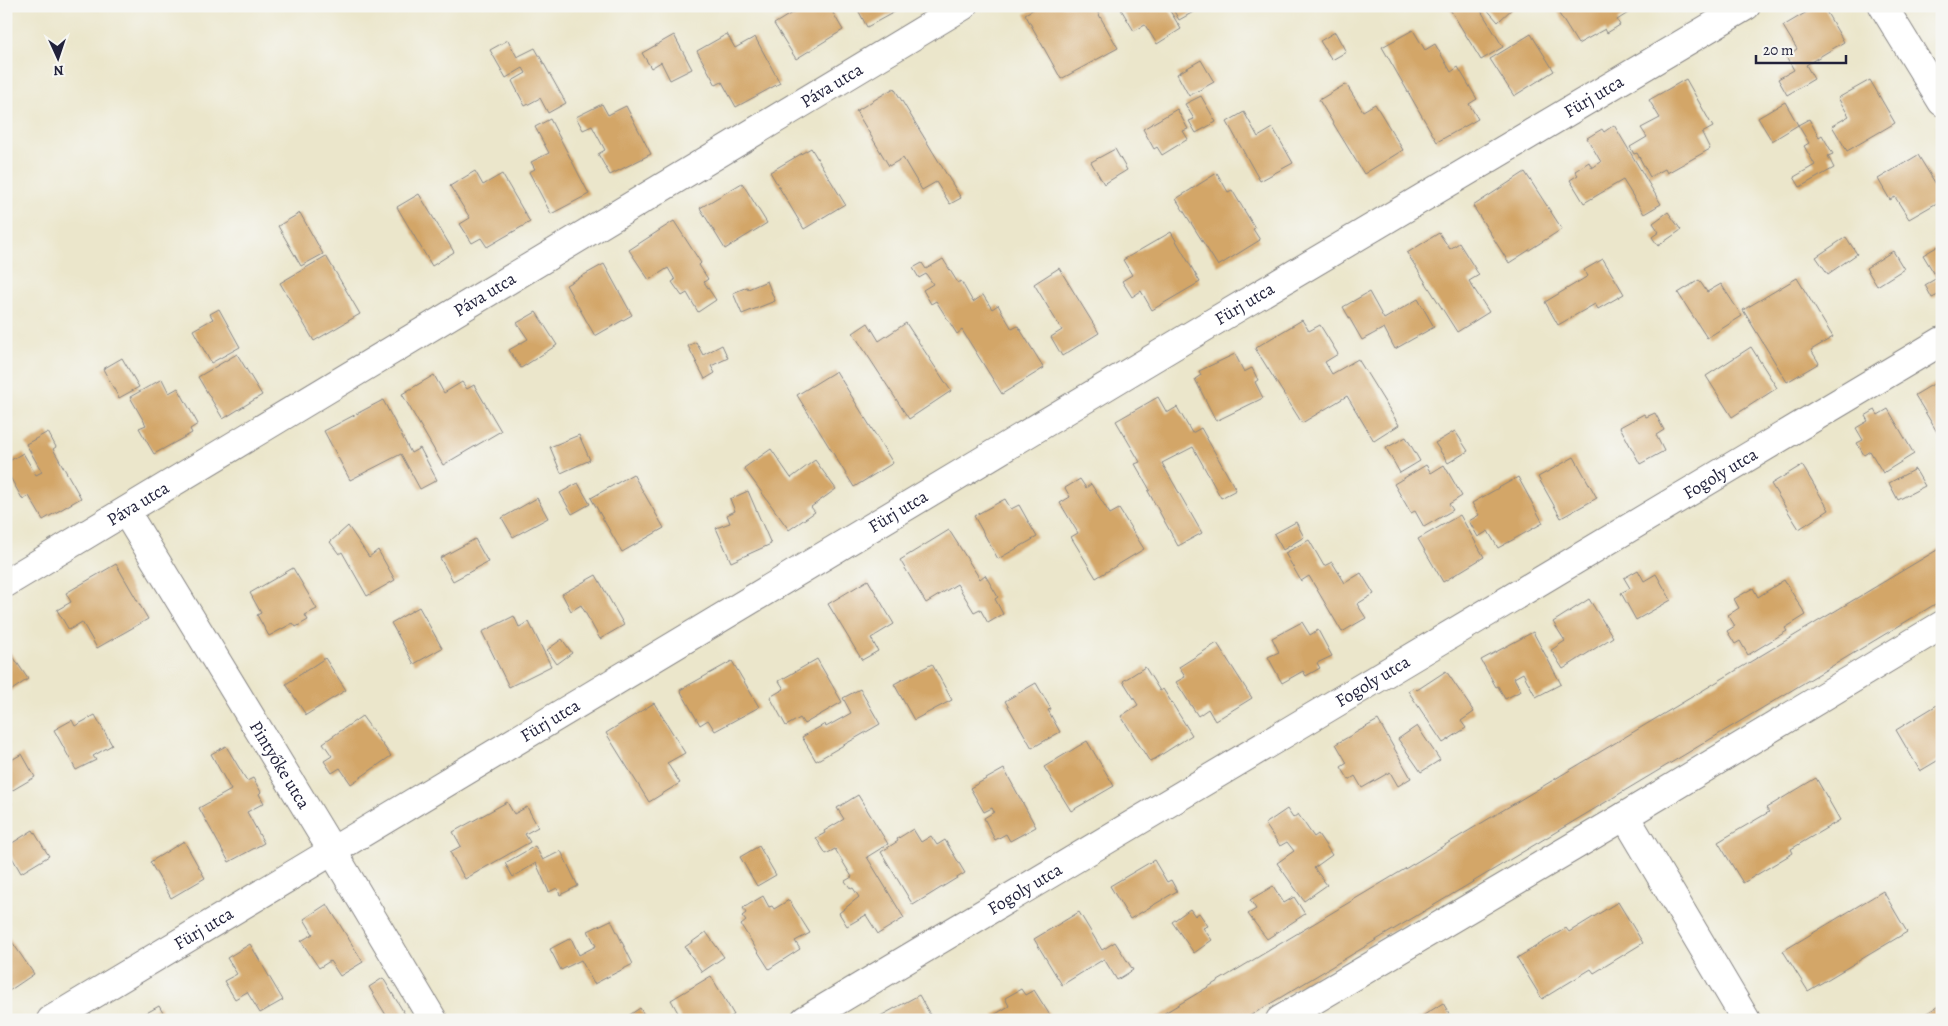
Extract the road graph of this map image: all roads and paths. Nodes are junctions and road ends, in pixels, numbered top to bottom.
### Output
1 (963, 6) edge
2 (1746, 6) edge
3 (1882, 6) edge
4 (1942, 102) edge
5 (1942, 342) edge
6 (126, 512) junction
7 (6, 583) edge
8 (1942, 625) edge
9 (1625, 816) junction
10 (333, 852) junction
11 (51, 1020) edge
12 (433, 1020) edge
13 (804, 1020) edge
14 (1280, 1020) edge
15 (1746, 1020) edge

1 - 6 street, Páva utca
2 - 10 street, Fürj utca
3 - 4 street
5 - 13 street, Fogoly utca
6 - 7 street, Páva utca
6 - 10 street, Pintyőke utca
8 - 9 street
9 - 14 street
9 - 15 street
10 - 11 street, Fürj utca
10 - 12 street, Pintyőke utca

